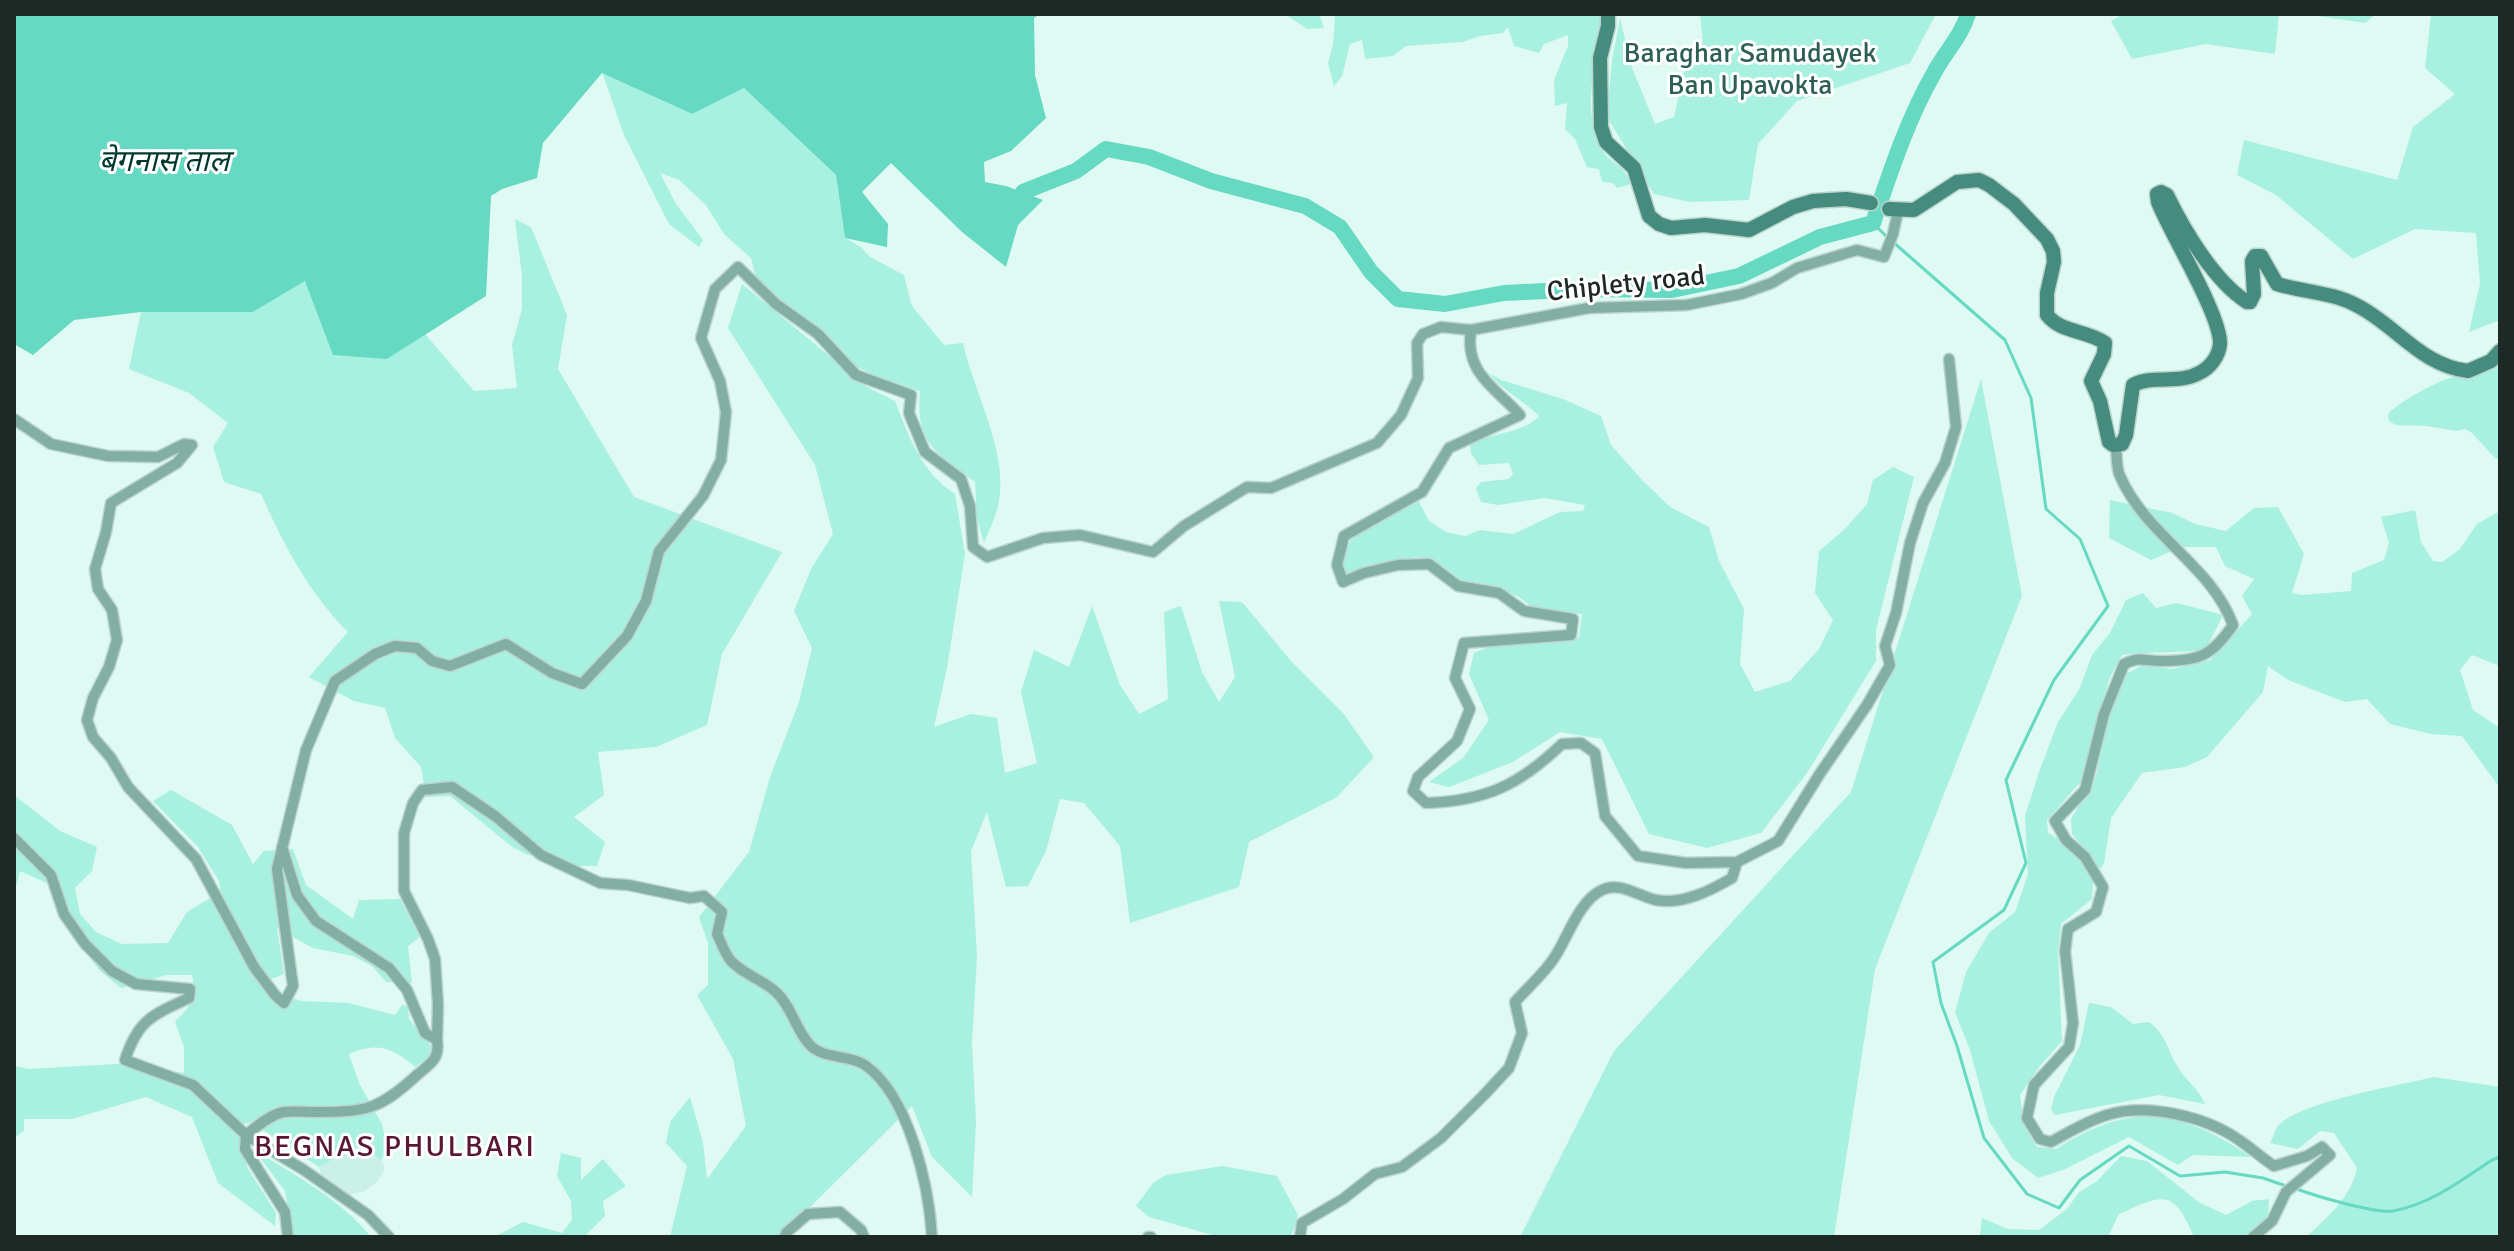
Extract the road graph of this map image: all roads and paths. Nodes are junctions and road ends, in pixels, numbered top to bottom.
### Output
1 (1608, 14) edge
2 (1871, 203) joint
3 (1894, 210) junction
4 (1471, 330) junction
5 (2500, 351) edge
6 (1949, 359) dead end
7 (14, 419) edge
8 (2116, 445) junction
9 (14, 838) edge
10 (282, 847) junction
11 (1737, 862) junction
12 (437, 1040) junction
13 (246, 1135) junction
14 (288, 1237) edge
15 (389, 1237) edge
16 (785, 1237) edge
17 (864, 1237) edge
18 (932, 1237) edge
19 (1300, 1237) edge
20 (2253, 1237) edge

1 - 2 main road
2 - 3 street
3 - 4 street, Chiplety road
3 - 8 main road
4 - 10 street, Chiplety road
4 - 11 street
5 - 8 main road
6 - 11 street
7 - 10 street
8 - 20 street
9 - 13 street
10 - 12 street
11 - 19 street
12 - 13 street
12 - 18 street
13 - 14 street
13 - 15 street
16 - 17 street

